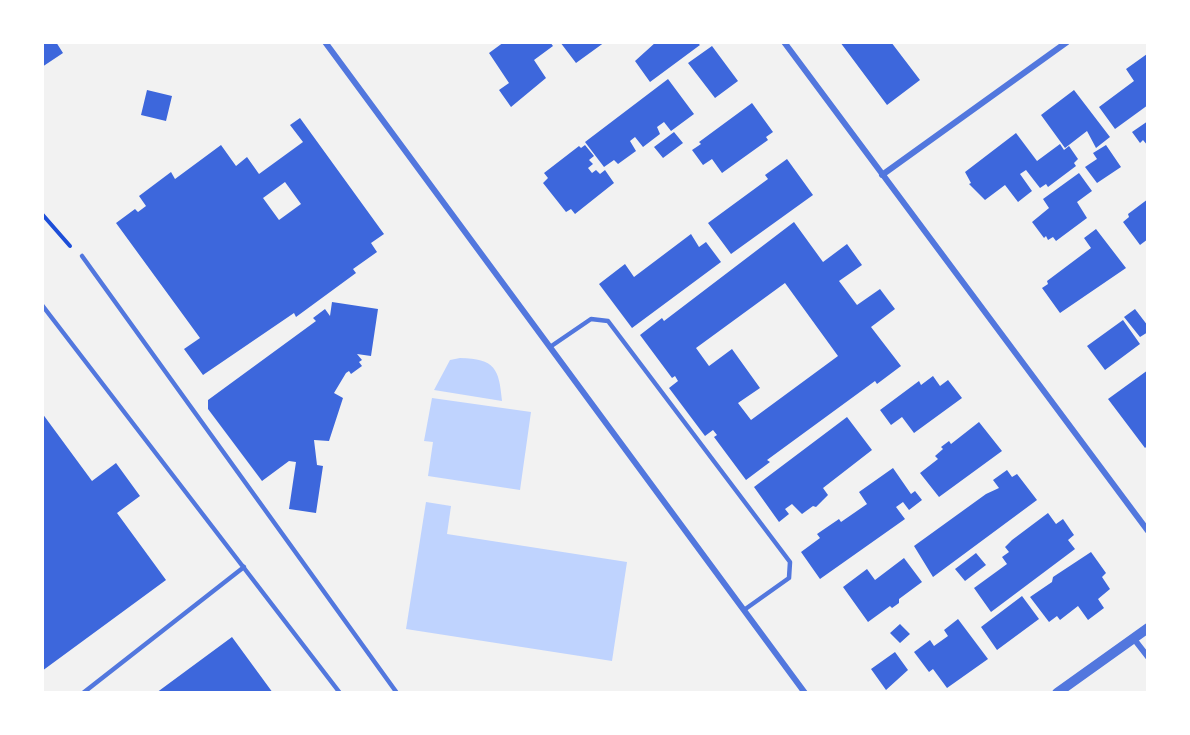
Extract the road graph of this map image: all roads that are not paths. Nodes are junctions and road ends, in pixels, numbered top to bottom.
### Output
1 (325, 42) edge
2 (784, 42) edge
3 (1067, 42) edge
4 (882, 175) junction
5 (82, 256) road end
6 (42, 305) edge
7 (550, 348) junction
8 (1148, 531) edge
9 (244, 567) junction
10 (744, 610) junction
11 (1148, 628) edge
12 (1134, 639) junction
13 (1148, 657) edge
14 (83, 693) edge
15 (340, 693) edge
16 (397, 693) edge
17 (805, 693) edge
18 (1057, 693) edge

1 - 7 street
2 - 4 street
3 - 4 street
4 - 8 street
5 - 16 lane
6 - 9 lane
7 - 10 street
7 - 10 lane
9 - 14 lane
9 - 15 lane
10 - 17 street
11 - 12 street
12 - 13 street
12 - 18 street

